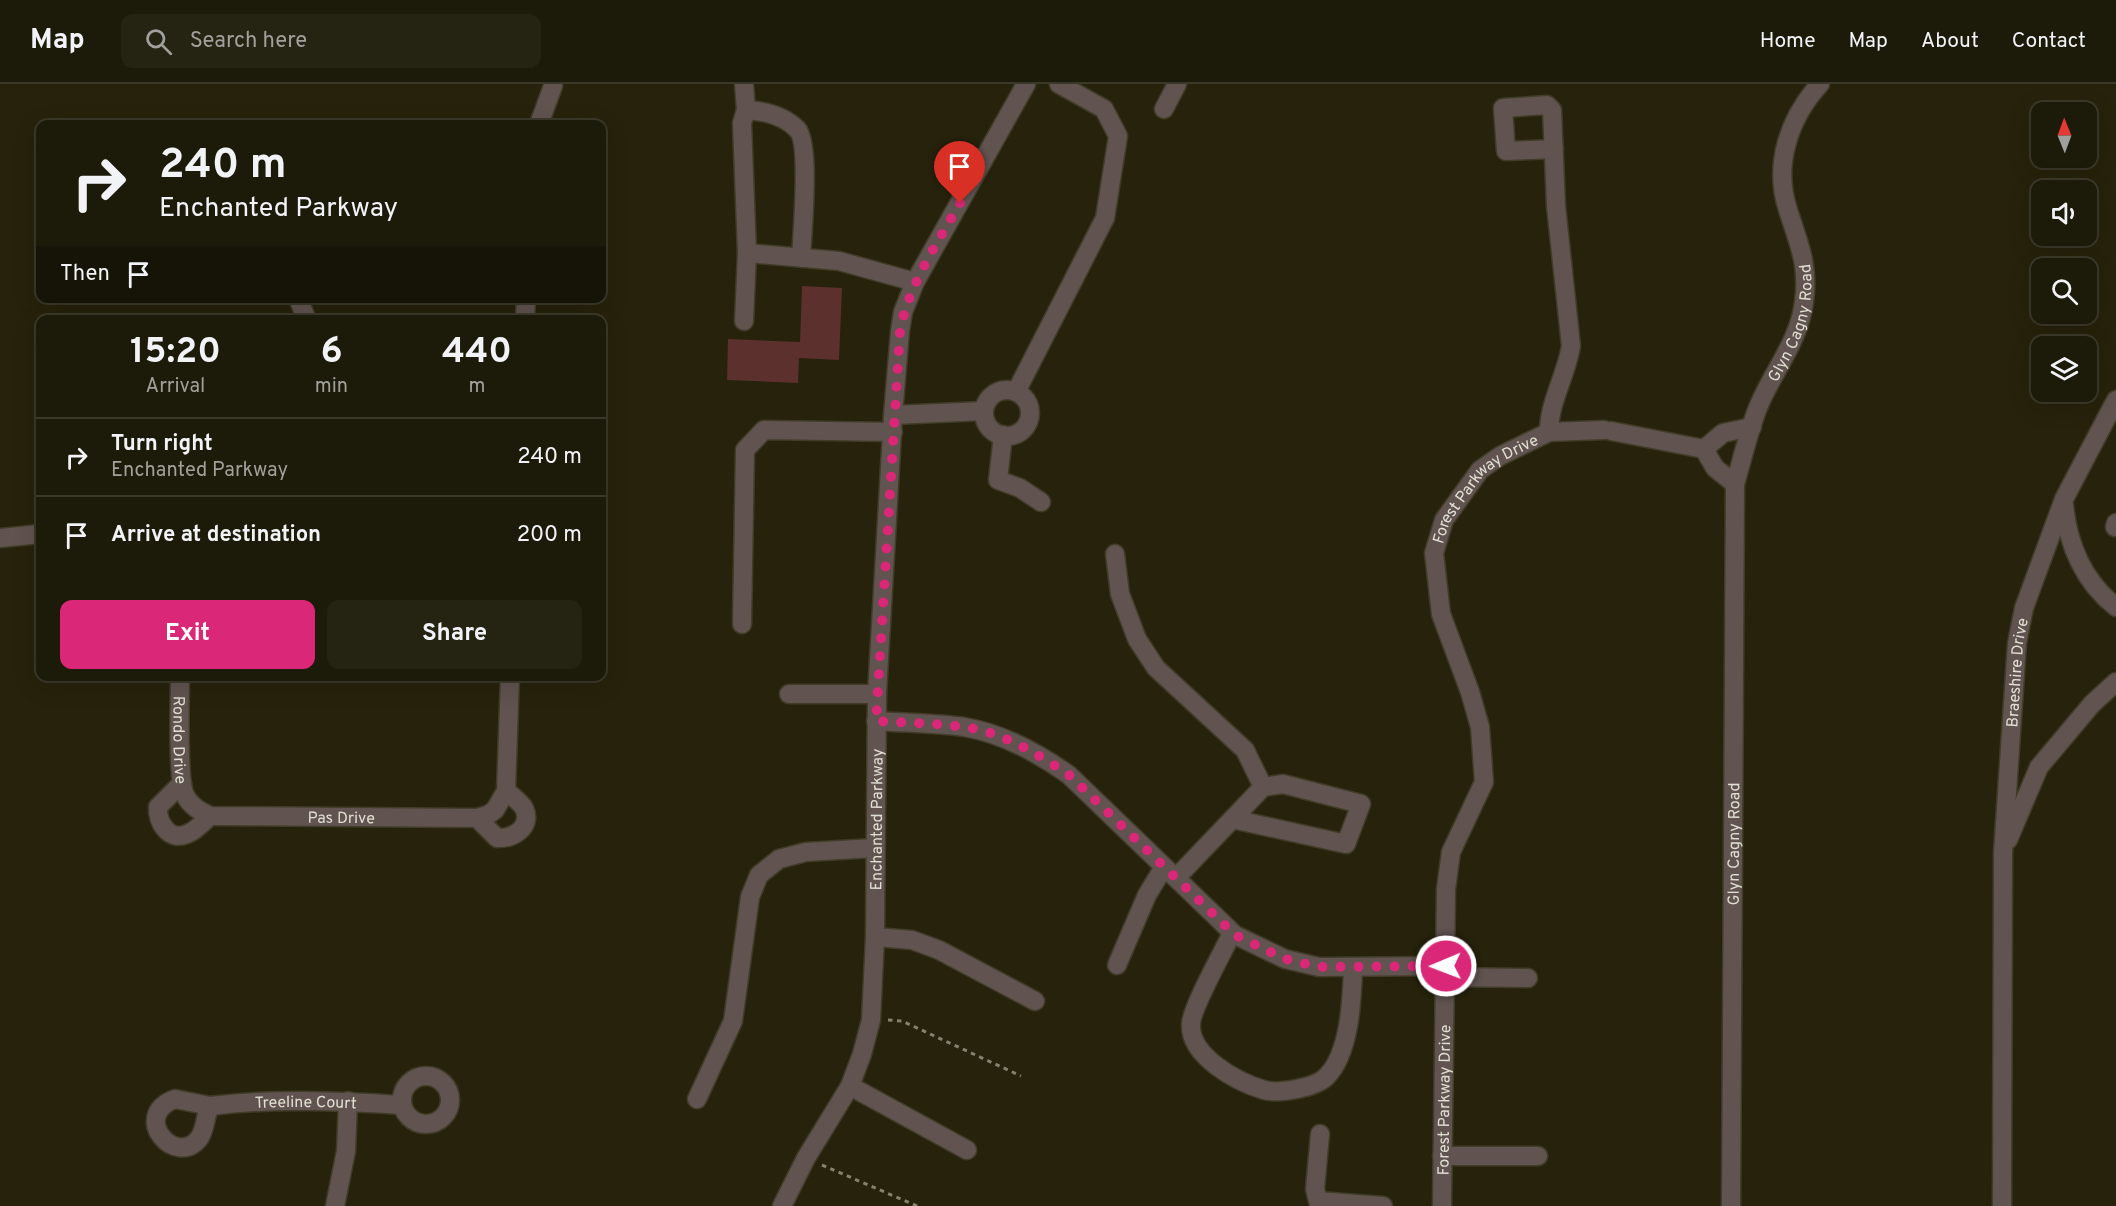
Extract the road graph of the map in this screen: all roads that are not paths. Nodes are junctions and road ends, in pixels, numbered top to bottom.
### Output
1 (744, 84) edge
2 (1026, 84) edge
3 (1059, 84) edge
4 (1177, 84) edge
5 (1820, 84) edge
6 (557, 85) edge
7 (1164, 109) dead end
8 (746, 110) junction
9 (541, 120) edge
10 (1554, 149) dead end
11 (747, 253) junction
12 (801, 258) junction
13 (915, 282) junction
14 (744, 321) dead end
15 (1016, 392) junction
16 (2114, 407) edge
17 (984, 411) junction
18 (893, 424) junction
19 (1752, 427) junction
20 (1549, 432) junction
21 (1003, 435) junction
22 (1704, 449) junction
23 (1735, 484) junction
24 (2064, 499) junction
25 (1041, 502) dead end
26 (36, 534) edge
27 (0, 537) edge
28 (1115, 554) dead end
29 (2116, 608) edge
30 (742, 624) dead end
31 (180, 681) edge
32 (510, 681) edge
33 (2116, 682) edge
34 (789, 694) dead end
35 (877, 694) junction
36 (876, 721) junction
37 (182, 783) junction
38 (1263, 787) junction
39 (506, 791) junction
40 (210, 816) junction
41 (477, 818) junction
42 (1232, 819) junction
43 (874, 848) junction
44 (2002, 853) junction
45 (1170, 873) junction
46 (1232, 933) junction
47 (875, 937) junction
48 (1117, 965) dead end
49 (1353, 968) junction
50 (1446, 972) junction
51 (1528, 978) dead end
52 (1035, 1001) dead end
53 (850, 1086) junction
54 (697, 1098) dead end
55 (348, 1101) junction
56 (402, 1105) dead end
57 (210, 1106) dead end
58 (1320, 1134) dead end
59 (967, 1150) dead end
60 (1442, 1156) junction
61 (1538, 1156) dead end
62 (335, 1206) edge
63 (783, 1206) edge
64 (1383, 1206) edge
65 (1442, 1206) edge
66 (1731, 1206) edge
67 (2002, 1206) edge

1 - 8 street
2 - 13 street, Enchanted Parkway
3 - 15 street
4 - 7 street
5 - 19 street, Glyn Cagny Road
6 - 9 street
8 - 11 street
8 - 12 street
10 - 20 street
11 - 12 street
11 - 14 street
12 - 13 street
13 - 18 street, Enchanted Parkway
15 - 17 street
15 - 21 street
16 - 24 street, Braeshire Drive
17 - 18 street
17 - 21 street
18 - 30 street
18 - 35 street, Enchanted Parkway
19 - 22 street
19 - 23 street, Glyn Cagny Road
20 - 22 street, Forest Parkway Drive
20 - 50 street, Forest Parkway Drive
21 - 25 street
22 - 23 street
23 - 66 street, Glyn Cagny Road
24 - 29 street
24 - 44 street, Braeshire Drive
26 - 27 street
28 - 38 street
31 - 37 street, Rondo Drive
32 - 39 street
33 - 44 street, Braeshire Drive
34 - 35 street
35 - 36 street, Enchanted Parkway
36 - 43 street, Enchanted Parkway
36 - 45 street
37 - 40 street, Rondo Drive
37 - 40 street
38 - 42 street
38 - 42 street
39 - 41 street, Pas Drive
39 - 41 street
40 - 41 street, Pas Drive
42 - 45 street
43 - 47 street, Enchanted Parkway
43 - 54 street
44 - 67 street, Braeshire Drive
45 - 46 street
45 - 48 street
46 - 49 street
46 - 49 street
47 - 52 street
47 - 53 street, Enchanted Parkway
49 - 50 street
50 - 51 street
50 - 60 street, Forest Parkway Drive
53 - 59 street
53 - 63 street, Enchanted Parkway
55 - 56 street, Treeline Court
55 - 57 street, Treeline Court
55 - 62 street
58 - 64 street
60 - 61 street
60 - 65 street, Forest Parkway Drive

